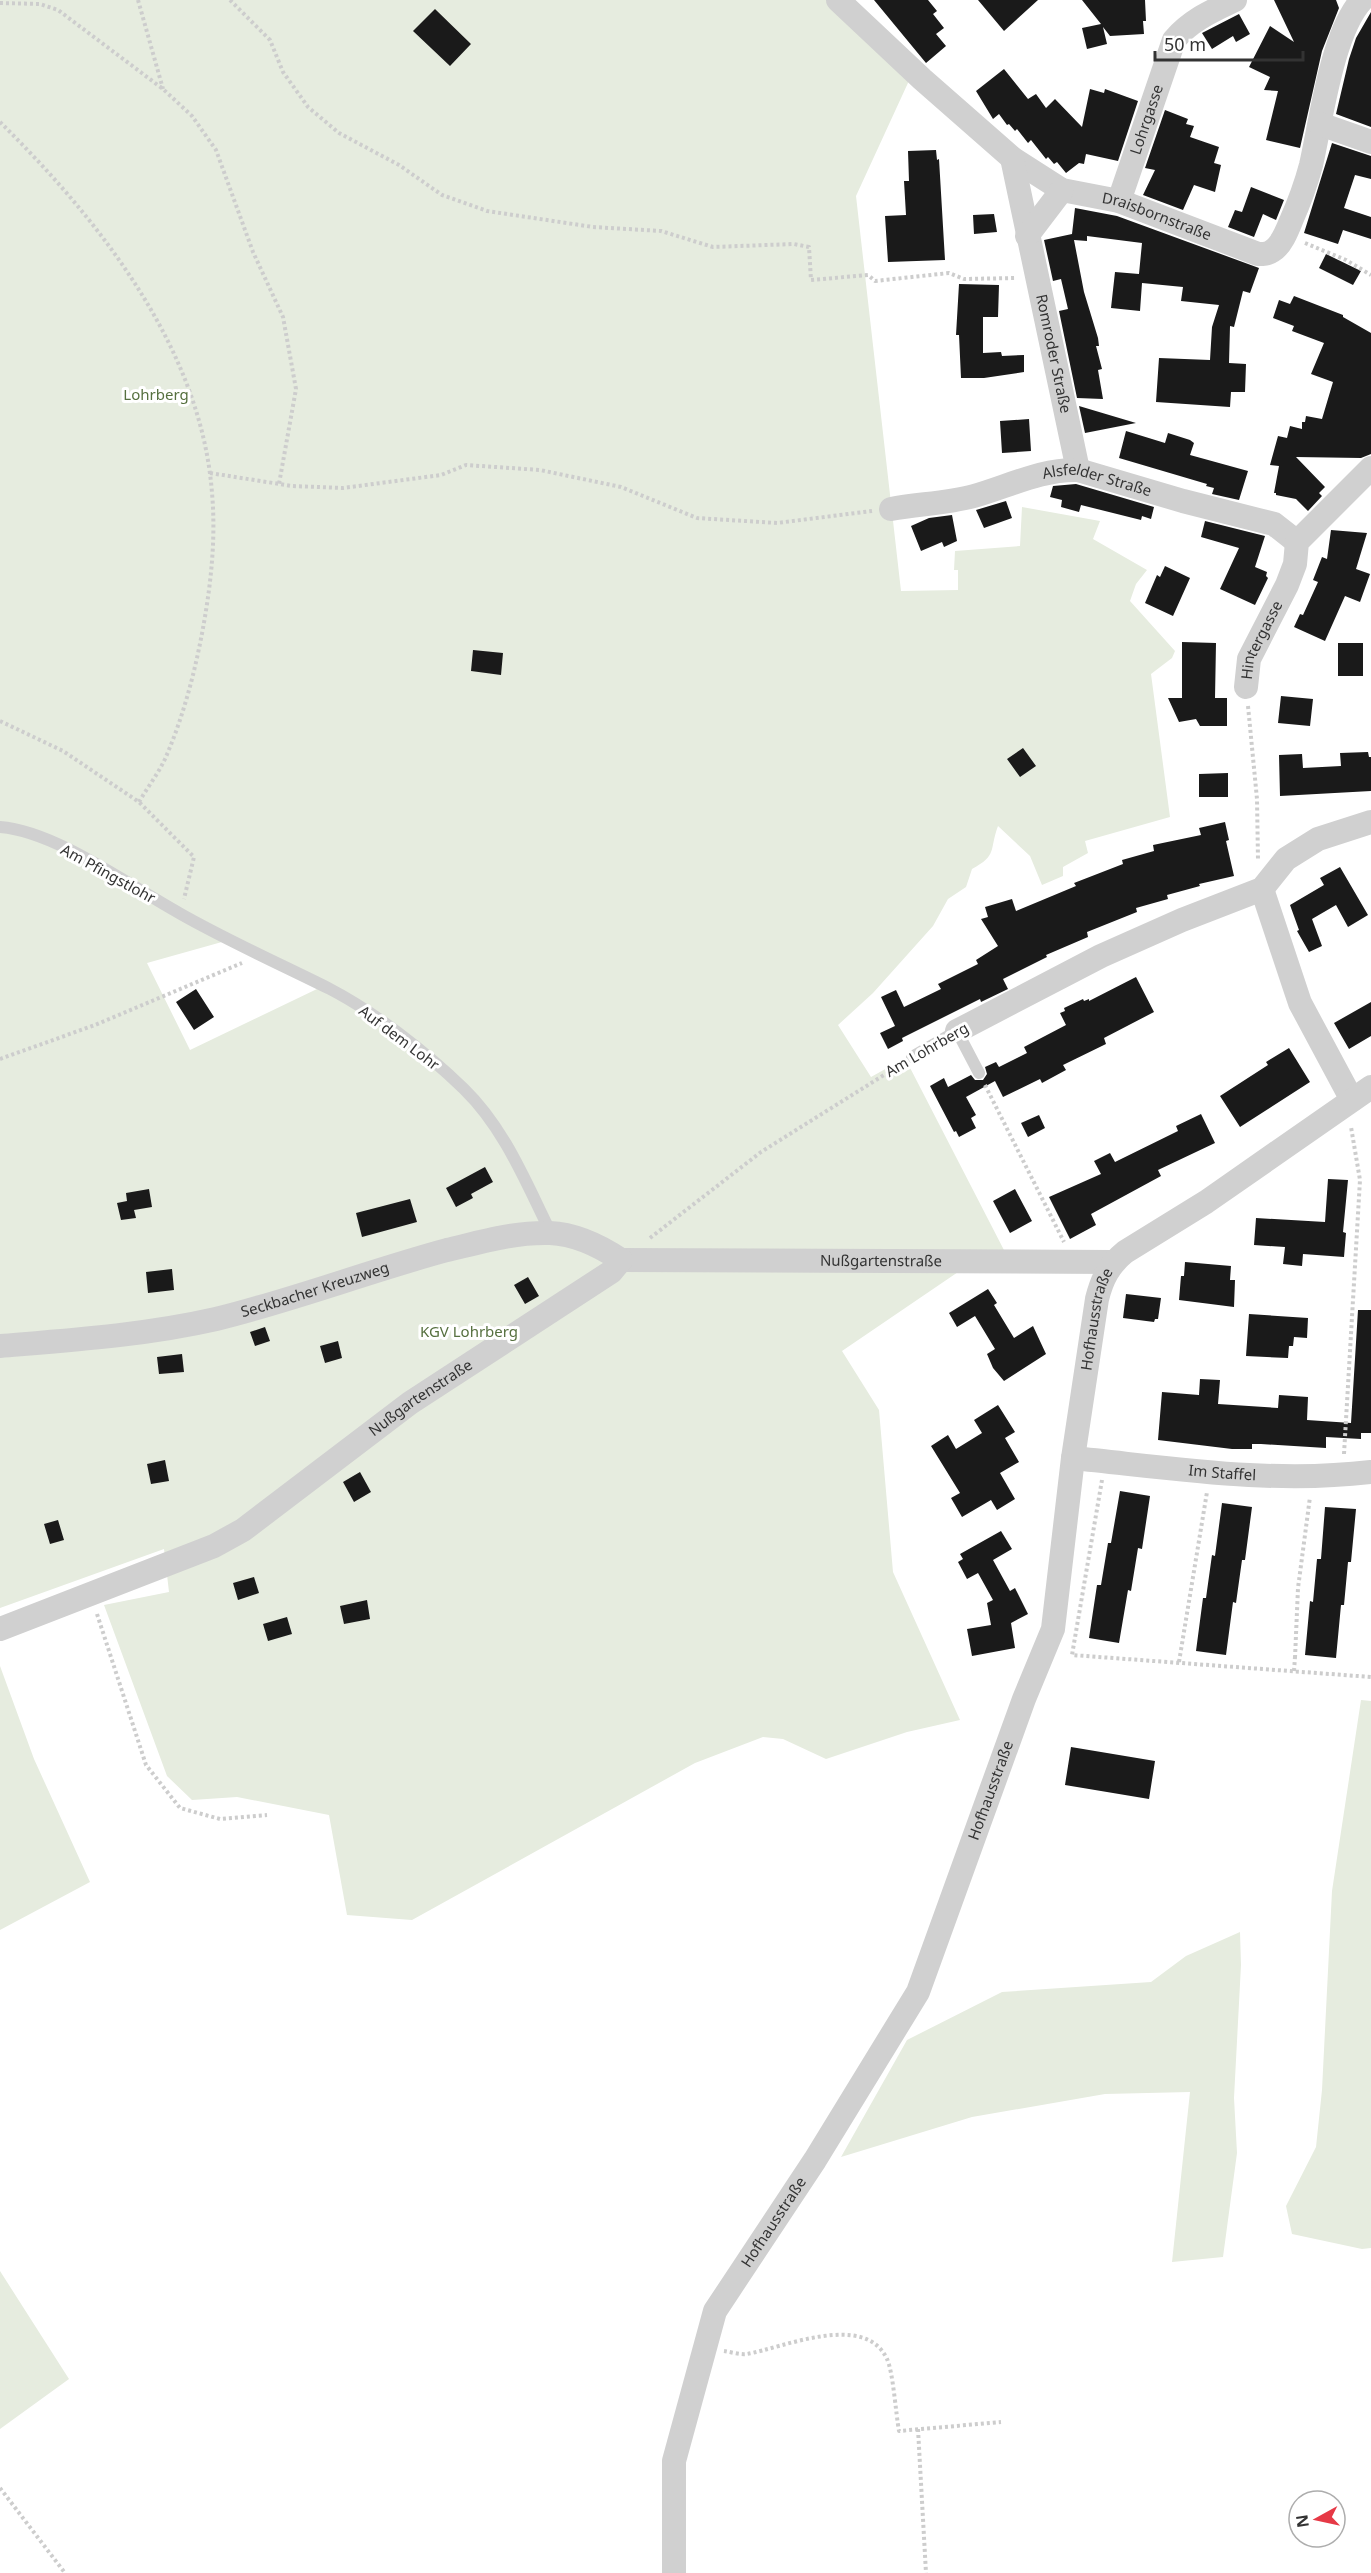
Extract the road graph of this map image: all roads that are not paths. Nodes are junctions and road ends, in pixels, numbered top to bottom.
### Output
1 (838, 0) edge
2 (1235, 0) edge
3 (1362, 0) edge
4 (1320, 124) junction
5 (1371, 142) edge
6 (1012, 158) junction
7 (1062, 190) junction
8 (1119, 201) junction
9 (1028, 236) junction
10 (1371, 468) edge
11 (1078, 470) junction
12 (891, 508) road end
13 (1297, 542) junction
14 (1246, 687) road end
15 (1371, 822) edge
16 (0, 827) edge
17 (1262, 889) junction
18 (181, 915) joint
19 (957, 1031) junction
20 (912, 1057) road end
21 (980, 1074) road end
22 (1362, 1094) edge
23 (551, 1233) junction
24 (621, 1260) junction
25 (1113, 1262) junction
26 (0, 1346) edge
27 (1073, 1458) junction
28 (1371, 1472) edge
29 (0, 1629) edge
30 (674, 2573) edge

1 - 6 street, Draisbornstraße
2 - 8 street, Lohrgasse
3 - 4 street, Draisbornstraße
4 - 5 street
4 - 8 street, Draisbornstraße
6 - 7 street, Draisbornstraße
6 - 9 street, Romroder Straße
7 - 8 street, Draisbornstraße
7 - 9 street
9 - 11 street, Romroder Straße
10 - 13 street
11 - 12 street, Alsfelder Straße
11 - 13 street, Alsfelder Straße
13 - 14 street, Hintergasse
15 - 17 street, Am Lohrberg
16 - 18 lane, Am Pfingstlohr
17 - 19 street, Am Lohrberg
17 - 22 street
18 - 23 lane, Auf dem Lohr
19 - 20 lane, Am Lohrberg
19 - 21 lane
22 - 25 street, Hofhausstraße
23 - 24 street, Seckbacher Kreuzweg
23 - 26 street, Seckbacher Kreuzweg
24 - 25 street, Nußgartenstraße
24 - 29 street, Nußgartenstraße
25 - 27 street, Hofhausstraße
27 - 28 street, Im Staffel
27 - 30 street, Hofhausstraße

